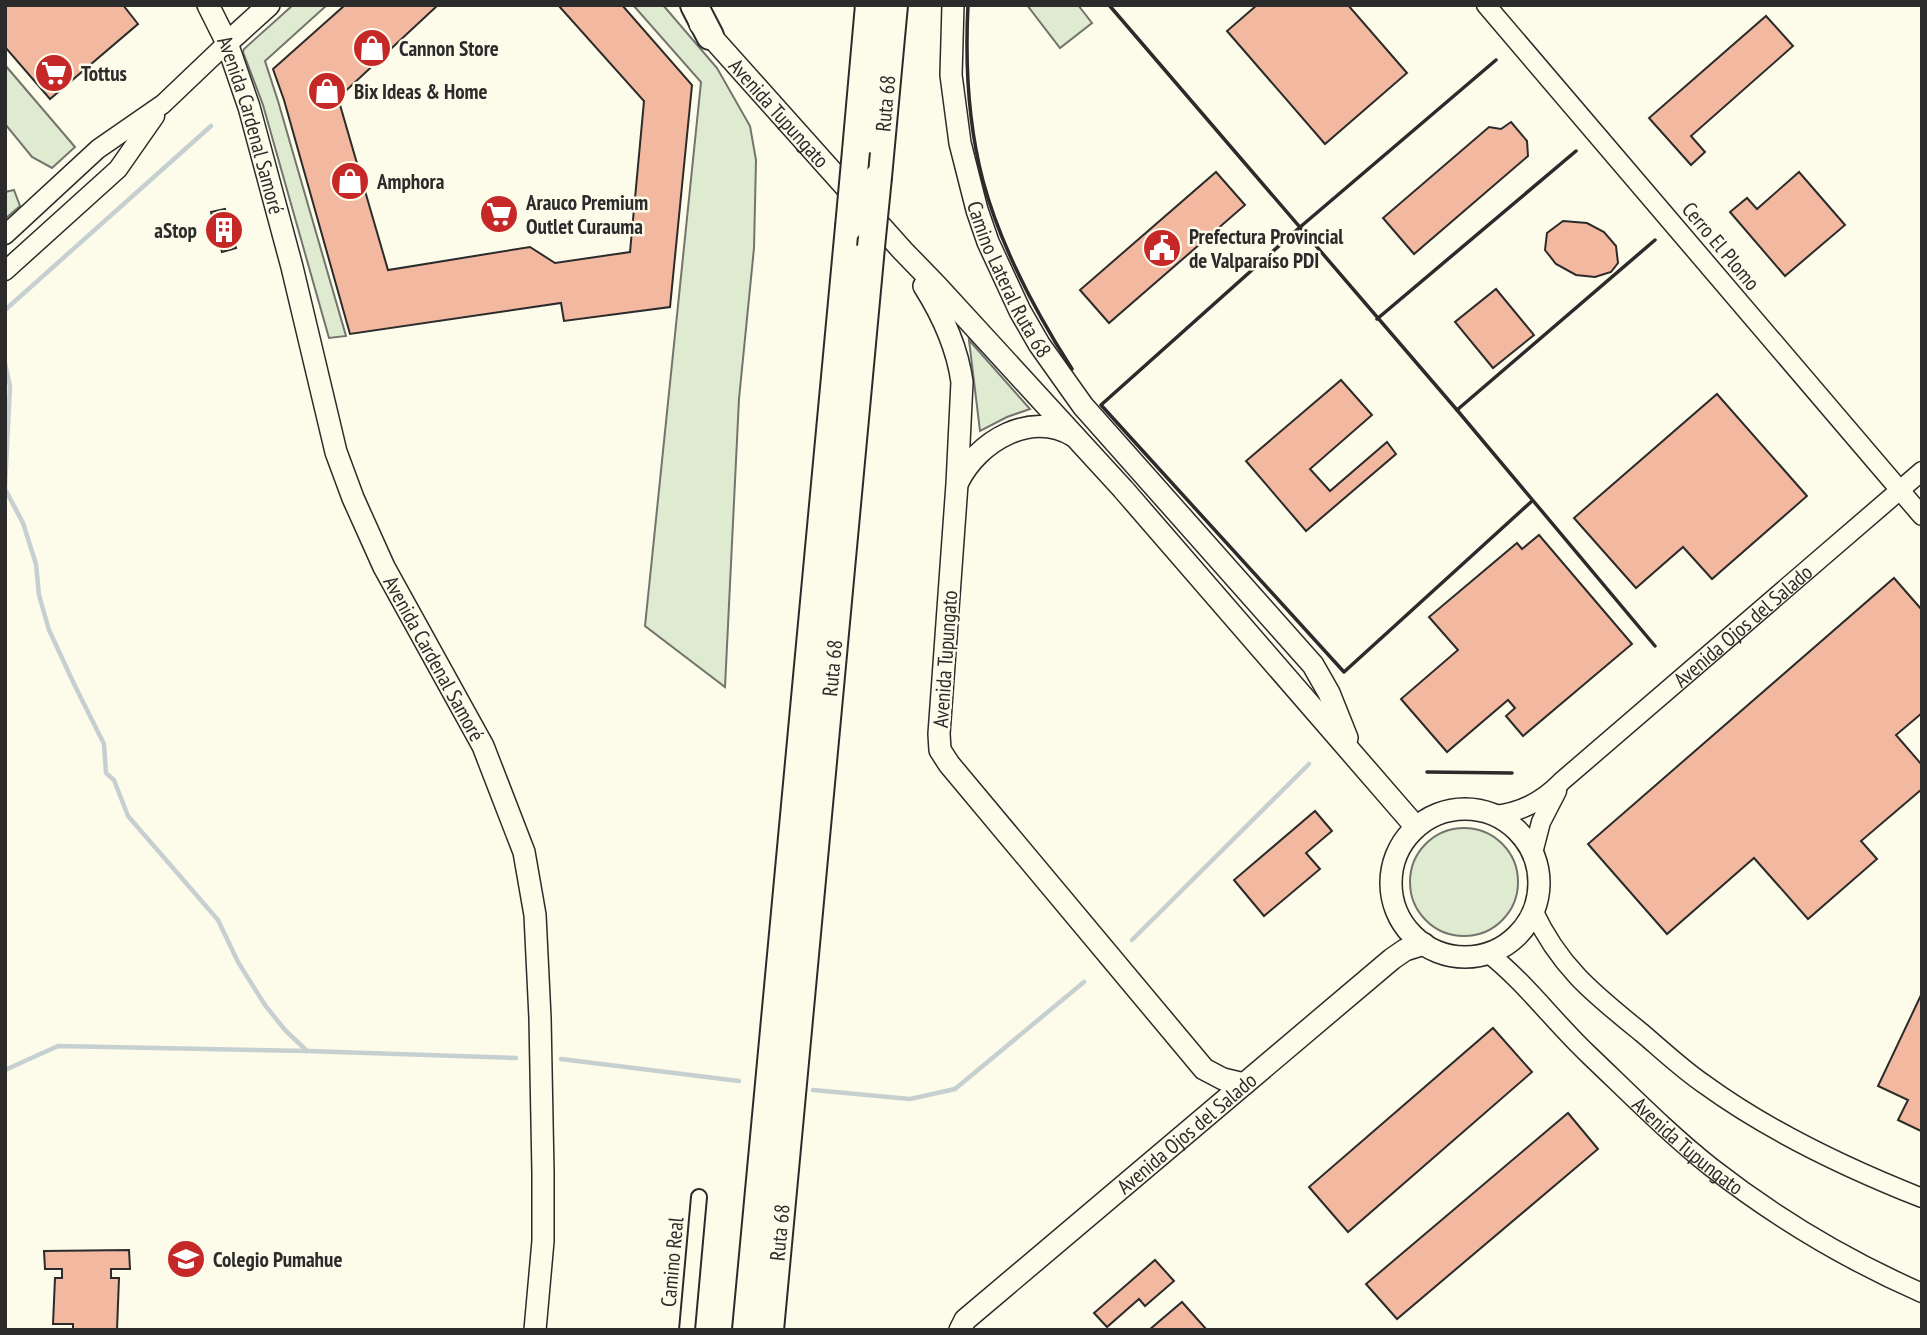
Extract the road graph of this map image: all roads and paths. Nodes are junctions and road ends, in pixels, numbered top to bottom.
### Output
1 (208, 5) edge
2 (269, 5) edge
3 (684, 5) edge
4 (694, 5) edge
5 (869, 5) edge
6 (894, 5) edge
7 (953, 5) edge
8 (1486, 5) edge
9 (710, 36) junction
10 (227, 43) junction
11 (163, 104) junction
12 (5, 235) edge
13 (903, 251) junction
14 (5, 271) edge
15 (1075, 437) junction
16 (1922, 471) edge
17 (957, 484) junction
18 (1900, 490) junction
19 (1172, 505) joint
20 (1922, 516) edge
21 (1361, 763) junction
22 (1562, 781) junction
23 (1493, 814) junction
24 (1416, 827) junction
25 (1533, 853) junction
26 (1534, 910) junction
27 (1424, 944) junction
28 (1488, 953) junction
29 (1244, 1084) junction
30 (699, 1197) dead end
31 (1922, 1198) edge
32 (1922, 1293) edge
33 (960, 1327) edge
34 (535, 1330) edge
35 (687, 1330) edge
36 (746, 1330) edge
37 (770, 1330) edge

1 - 10 main road, Avenida Cardenal Samoré
2 - 10 main road
3 - 9 main road, Avenida Tupungato
4 - 9 highway
5 - 36 highway, Ruta 68, bridge
6 - 37 highway, Ruta 68, bridge
7 - 19 main road, Camino Lateral Ruta 68
8 - 18 street, Cerro El Plomo
9 - 13 main road, Avenida Tupungato
10 - 11 street
10 - 34 main road, Avenida Cardenal Samoré
11 - 12 street
11 - 14 street
13 - 15 main road, Avenida Tupungato
13 - 17 main road, Avenida Tupungato
15 - 17 main road
15 - 21 main road, Avenida Tupungato
16 - 18 street, Avenida Ojos del Salado
17 - 29 main road, Avenida Tupungato
18 - 20 street, Cerro El Plomo
18 - 22 street, Avenida Ojos del Salado
19 - 21 main road, Avenida Tupungato
21 - 24 main road, Avenida Tupungato
22 - 23 street, Avenida Ojos del Salado
22 - 25 street, Avenida Ojos del Salado
23 - 24 main road, Avenida Ojos del Salado
23 - 25 main road, Avenida Ojos del Salado
24 - 27 main road, Avenida Ojos del Salado
25 - 26 main road, Avenida Ojos del Salado
26 - 28 main road, Avenida Ojos del Salado
26 - 31 street
27 - 28 main road, Avenida Ojos del Salado
27 - 29 main road, Avenida Ojos del Salado
28 - 32 street, Avenida Tupungato
29 - 33 main road, Avenida Ojos del Salado
30 - 35 street, Camino Real

